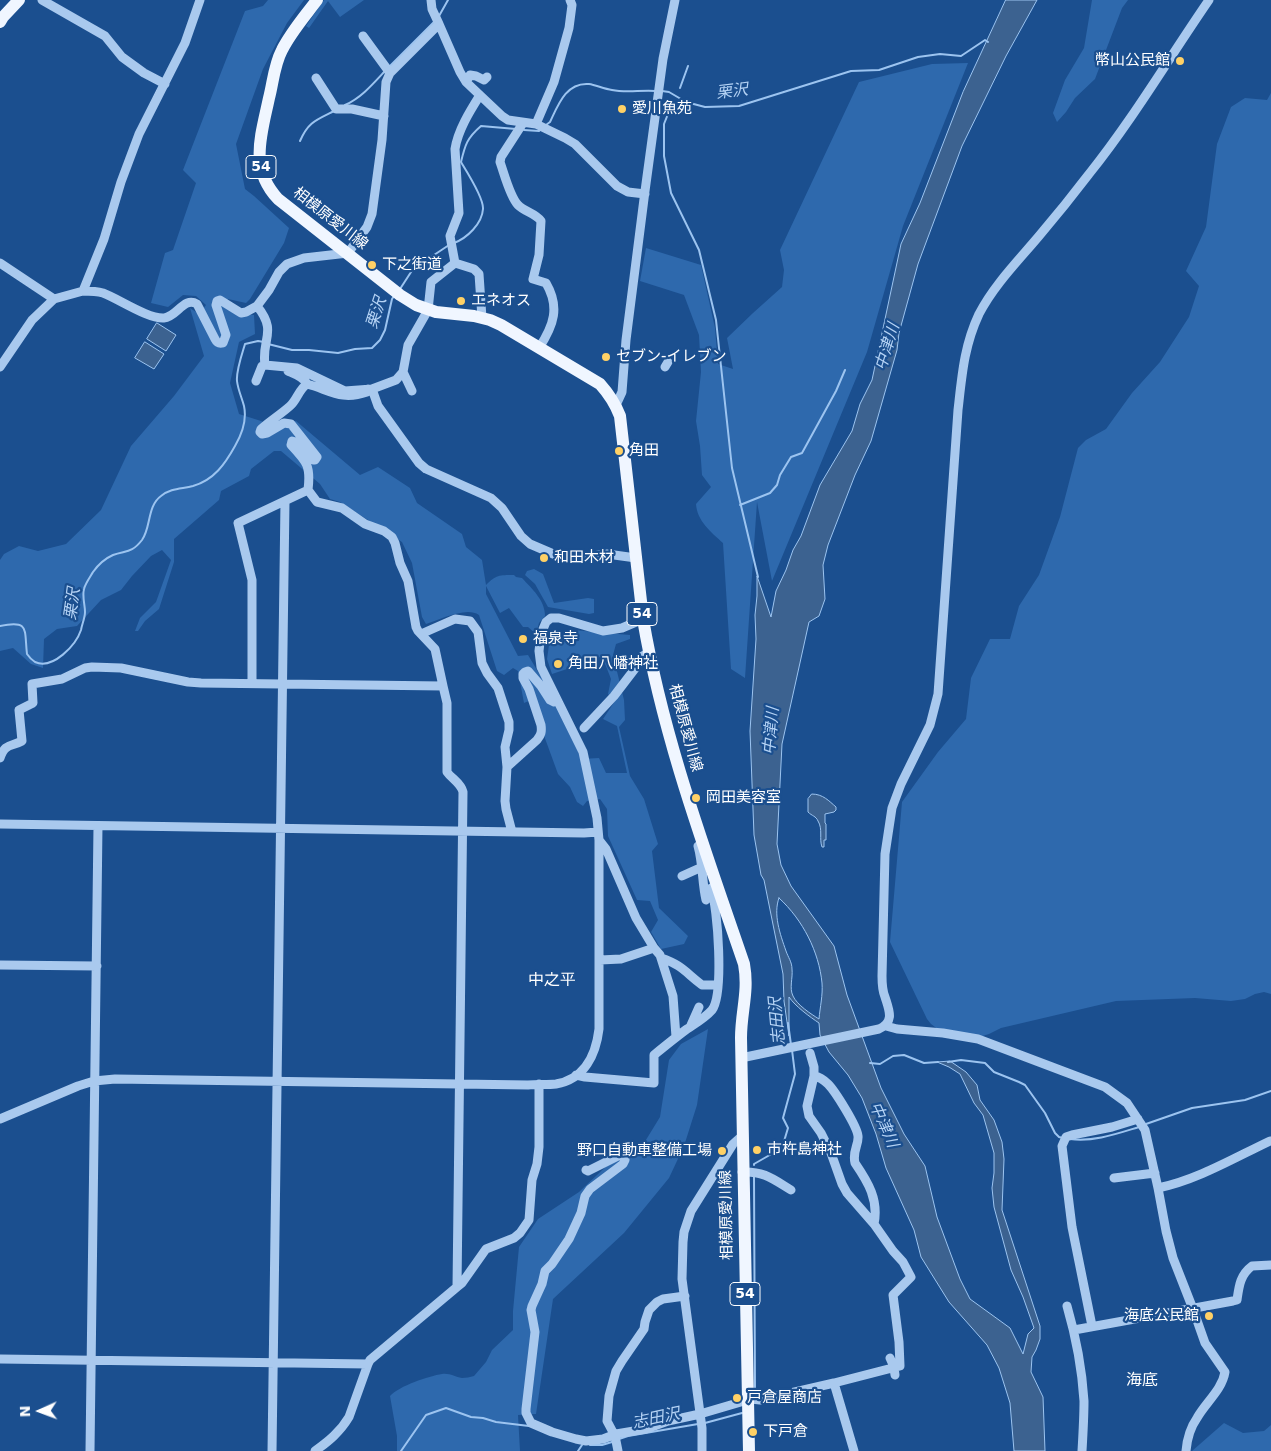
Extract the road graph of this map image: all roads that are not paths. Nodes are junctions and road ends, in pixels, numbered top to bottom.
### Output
1 (19, 0) edge
2 (42, 0) edge
3 (200, 0) edge
4 (316, 0) edge
5 (431, 0) edge
6 (570, 0) edge
7 (675, 0) edge
8 (1209, 0) edge
9 (0, 22) edge
10 (439, 24) junction
11 (363, 36) dead end
12 (390, 72) junction
13 (487, 77) dead end
14 (316, 78) dead end
15 (466, 82) junction
16 (165, 84) junction
17 (480, 95) junction
18 (384, 116) junction
19 (522, 124) junction
20 (537, 125) junction
21 (645, 194) junction
22 (348, 253) junction
23 (0, 263) edge
24 (456, 264) junction
25 (83, 291) junction
26 (54, 299) junction
27 (257, 306) junction
28 (428, 310) junction
29 (482, 318) junction
30 (539, 348) junction
31 (265, 364) junction
32 (286, 366) junction
33 (0, 367) edge
34 (403, 372) junction
35 (256, 381) dead end
36 (307, 384) junction
37 (370, 389) junction
38 (412, 391) dead end
39 (616, 405) junction
40 (308, 490) junction
41 (285, 501) junction
42 (636, 558) junction
43 (643, 619) junction
44 (421, 634) junction
45 (648, 652) junction
46 (252, 683) junction
47 (282, 684) junction
48 (444, 686) junction
49 (557, 700) junction
50 (584, 728) dead end
51 (0, 758) edge
52 (507, 767) junction
53 (0, 824) edge
54 (98, 826) junction
55 (280, 828) junction
56 (463, 831) junction
57 (512, 832) junction
58 (599, 836) junction
59 (701, 839) junction
60 (702, 867) junction
61 (682, 876) dead end
62 (714, 878) junction
63 (706, 900) dead end
64 (654, 948) junction
65 (661, 958) junction
66 (600, 960) junction
67 (0, 965) edge
68 (97, 966) junction
69 (717, 985) junction
70 (699, 1007) dead end
71 (690, 1027) junction
72 (882, 1027) junction
73 (676, 1037) junction
74 (810, 1053) dead end
75 (746, 1058) junction
76 (576, 1075) junction
77 (814, 1076) junction
78 (94, 1081) junction
79 (278, 1082) junction
80 (460, 1084) junction
81 (539, 1084) junction
82 (0, 1110) edge
83 (1138, 1118) junction
84 (0, 1119) edge
85 (742, 1136) junction
86 (1270, 1141) edge
87 (586, 1170) dead end
88 (742, 1172) junction
89 (1155, 1173) junction
90 (1118, 1179) dead end
91 (1158, 1188) junction
92 (791, 1190) dead end
93 (874, 1224) junction
94 (1271, 1265) edge
95 (457, 1287) junction
96 (685, 1296) junction
97 (1067, 1306) dead end
98 (1194, 1309) junction
99 (1092, 1326) junction
100 (1074, 1330) junction
101 (0, 1358) edge
102 (890, 1358) dead end
103 (91, 1360) junction
104 (273, 1362) junction
105 (368, 1364) junction
106 (894, 1371) junction
107 (834, 1383) junction
108 (747, 1401) junction
109 (701, 1420) junction
110 (616, 1442) edge
111 (90, 1451) edge
112 (272, 1451) edge
113 (315, 1451) edge
114 (702, 1451) edge
115 (748, 1451) edge
116 (854, 1451) edge
117 (1082, 1451) edge
118 (1186, 1451) edge

1 - 9 main road
2 - 16 street
3 - 16 street
4 - 22 main road, 相模原愛川線 / 54
5 - 10 street
6 - 20 street
7 - 21 street
8 - 72 street
10 - 12 street
10 - 15 street
11 - 12 street
12 - 18 street
13 - 15 street
14 - 18 street
15 - 17 street
16 - 25 street
17 - 19 street
17 - 24 street
18 - 22 street
19 - 20 street
19 - 30 street
20 - 21 street
21 - 39 street
22 - 27 street
22 - 28 main road, 相模原愛川線 / 54
23 - 26 street
24 - 28 street
24 - 29 street
25 - 26 street
25 - 27 street
26 - 33 street
27 - 31 street
28 - 29 main road, 相模原愛川線 / 54
28 - 34 street
29 - 30 main road, 相模原愛川線 / 54
30 - 39 main road, 相模原愛川線 / 54
31 - 32 street
31 - 35 street
32 - 36 street
32 - 37 street
34 - 37 street
34 - 38 street
36 - 37 street
36 - 40 street
37 - 42 street
39 - 42 main road, 相模原愛川線 / 54
40 - 41 street
40 - 44 street
41 - 46 street
41 - 47 street
42 - 43 main road, 相模原愛川線 / 54
43 - 45 main road, 相模原愛川線 / 54
43 - 49 street
44 - 48 street
44 - 52 street
45 - 50 street
45 - 59 main road, 相模原愛川線 / 54
46 - 47 street
46 - 51 street
47 - 48 street
47 - 55 street
48 - 56 street
49 - 52 street
49 - 58 street
52 - 57 street
53 - 54 street
54 - 55 street
54 - 68 street
55 - 56 street
55 - 79 street
56 - 57 street
56 - 80 street
57 - 58 street
58 - 64 street
58 - 66 street
59 - 60 street
59 - 62 main road, 相模原愛川線 / 54
60 - 61 street
60 - 63 street
62 - 69 street
62 - 75 main road, 相模原愛川線 / 54
64 - 65 street
64 - 66 street
65 - 69 street
65 - 73 street
66 - 76 street
67 - 68 street
68 - 78 street
69 - 71 street
70 - 71 street
71 - 73 street
72 - 75 street
72 - 83 street
73 - 76 street
74 - 77 street
75 - 85 main road, 相模原愛川線 / 54
76 - 81 street
77 - 93 street
77 - 93 street
78 - 79 street
78 - 84 street
78 - 103 street
79 - 80 street
79 - 104 street
80 - 81 street
80 - 95 street
81 - 95 street
82 - 84 street
83 - 89 street
83 - 99 street
85 - 88 main road, 相模原愛川線 / 54
85 - 96 street
86 - 91 street
87 - 110 street
88 - 92 street
88 - 108 main road, 相模原愛川線 / 54
89 - 90 street
89 - 91 street
91 - 98 street
93 - 106 street
94 - 98 street
95 - 105 street
96 - 109 street
96 - 110 street
97 - 100 street
98 - 99 street
98 - 118 street
99 - 100 street
100 - 117 street
101 - 103 street
102 - 106 street
103 - 104 street
103 - 111 street
104 - 105 street
104 - 112 street
105 - 113 street
106 - 107 street
107 - 108 street
107 - 116 street
108 - 109 street
108 - 115 main road, 相模原愛川線 / 54
109 - 110 street
109 - 114 street

